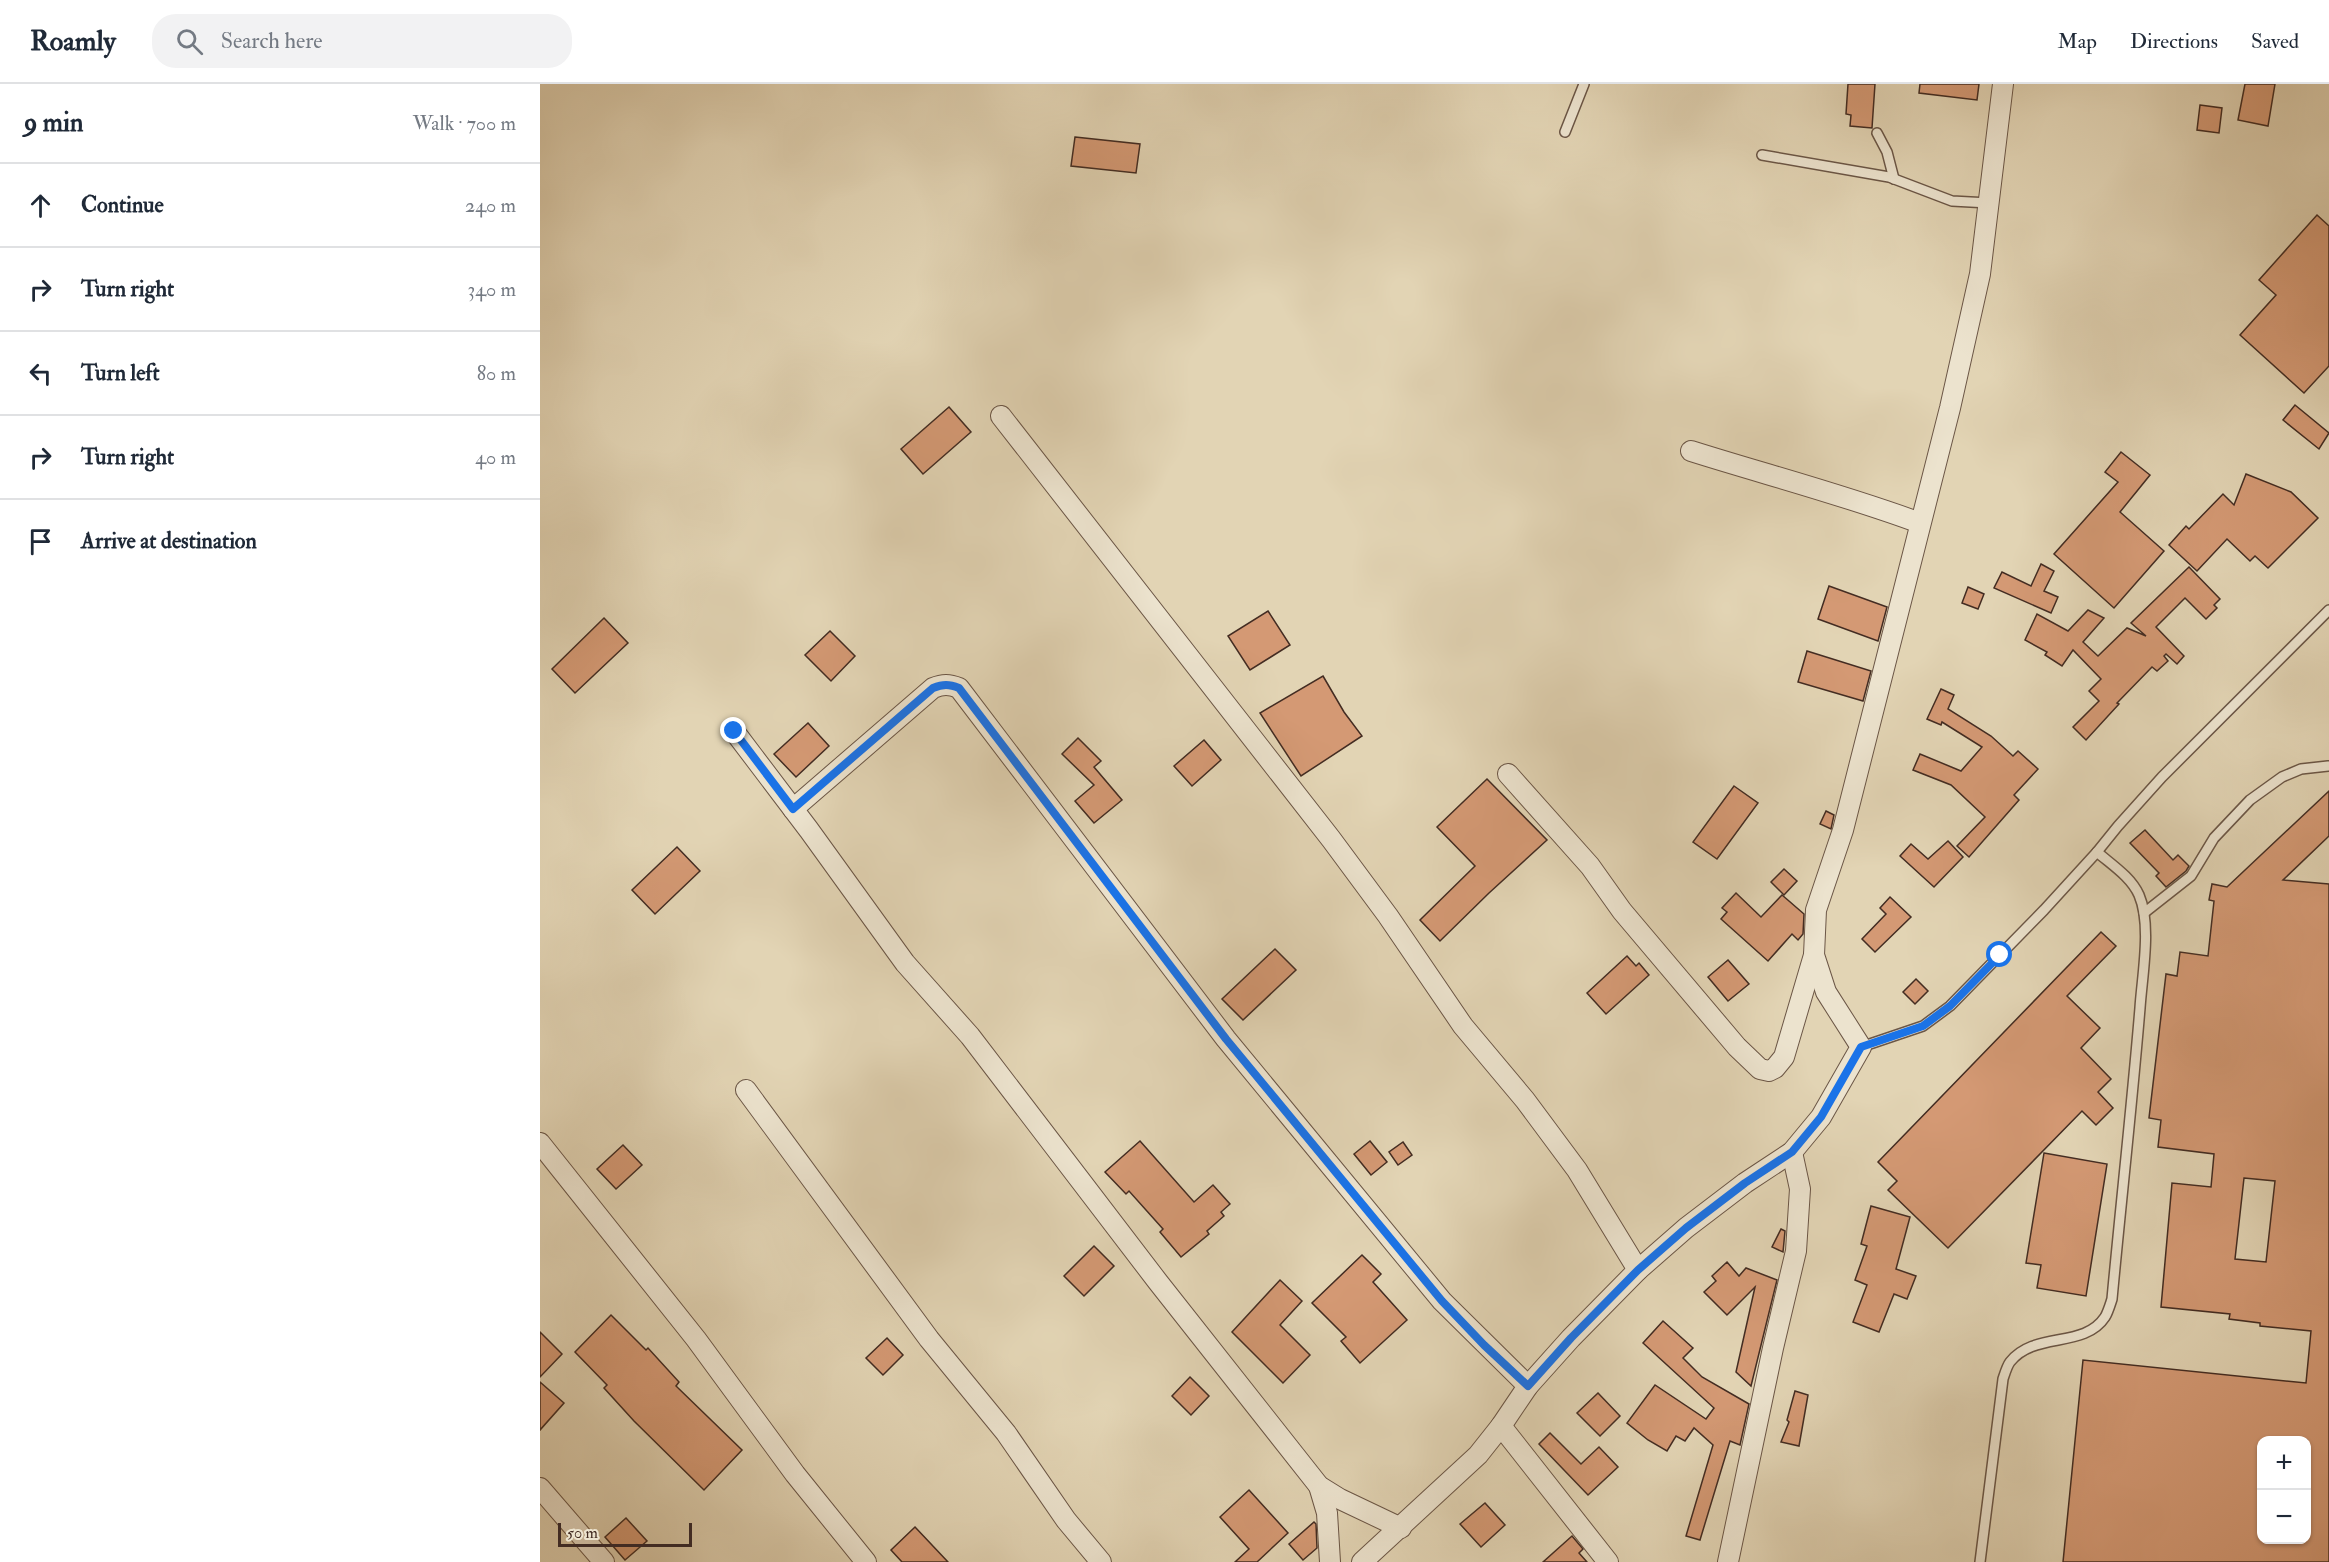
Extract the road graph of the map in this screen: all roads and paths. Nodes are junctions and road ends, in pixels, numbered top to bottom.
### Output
1 (1584, 84) edge
2 (2003, 84) edge
3 (1565, 132) dead end
4 (1877, 133) dead end
5 (1762, 155) dead end
6 (1894, 179) junction
7 (1989, 203) junction
8 (1001, 416) dead end
9 (1690, 451) dead end
10 (1920, 523) junction
11 (2329, 610) edge
12 (734, 731) dead end
13 (2328, 766) edge
14 (1508, 774) dead end
15 (793, 809) junction
16 (2097, 852) junction
17 (2144, 914) junction
18 (1814, 955) junction
19 (1861, 1047) junction
20 (747, 1090) dead end
21 (540, 1143) edge
22 (1792, 1152) junction
23 (1638, 1270) junction
24 (1528, 1386) junction
25 (1501, 1426) junction
26 (1319, 1486) junction
27 (540, 1488) edge
28 (1401, 1528) junction
29 (604, 1562) edge
30 (866, 1562) edge
31 (1101, 1562) edge
32 (1330, 1562) edge
33 (1362, 1562) edge
34 (1608, 1562) edge
35 (1728, 1562) edge
36 (1980, 1562) edge

1 - 3 lane
2 - 7 street
4 - 6 lane
5 - 6 lane
6 - 7 lane
7 - 10 street
8 - 23 street
9 - 10 street
10 - 18 street
11 - 16 lane
12 - 15 street
13 - 17 lane
14 - 18 street
15 - 24 street
15 - 26 street
16 - 17 lane
16 - 19 lane
17 - 36 lane
18 - 19 street
19 - 22 street
20 - 31 street
21 - 30 street
22 - 23 street
22 - 35 street
23 - 24 street
24 - 25 street
25 - 28 street
25 - 34 street
26 - 28 street
26 - 32 street
27 - 29 street
28 - 33 street

